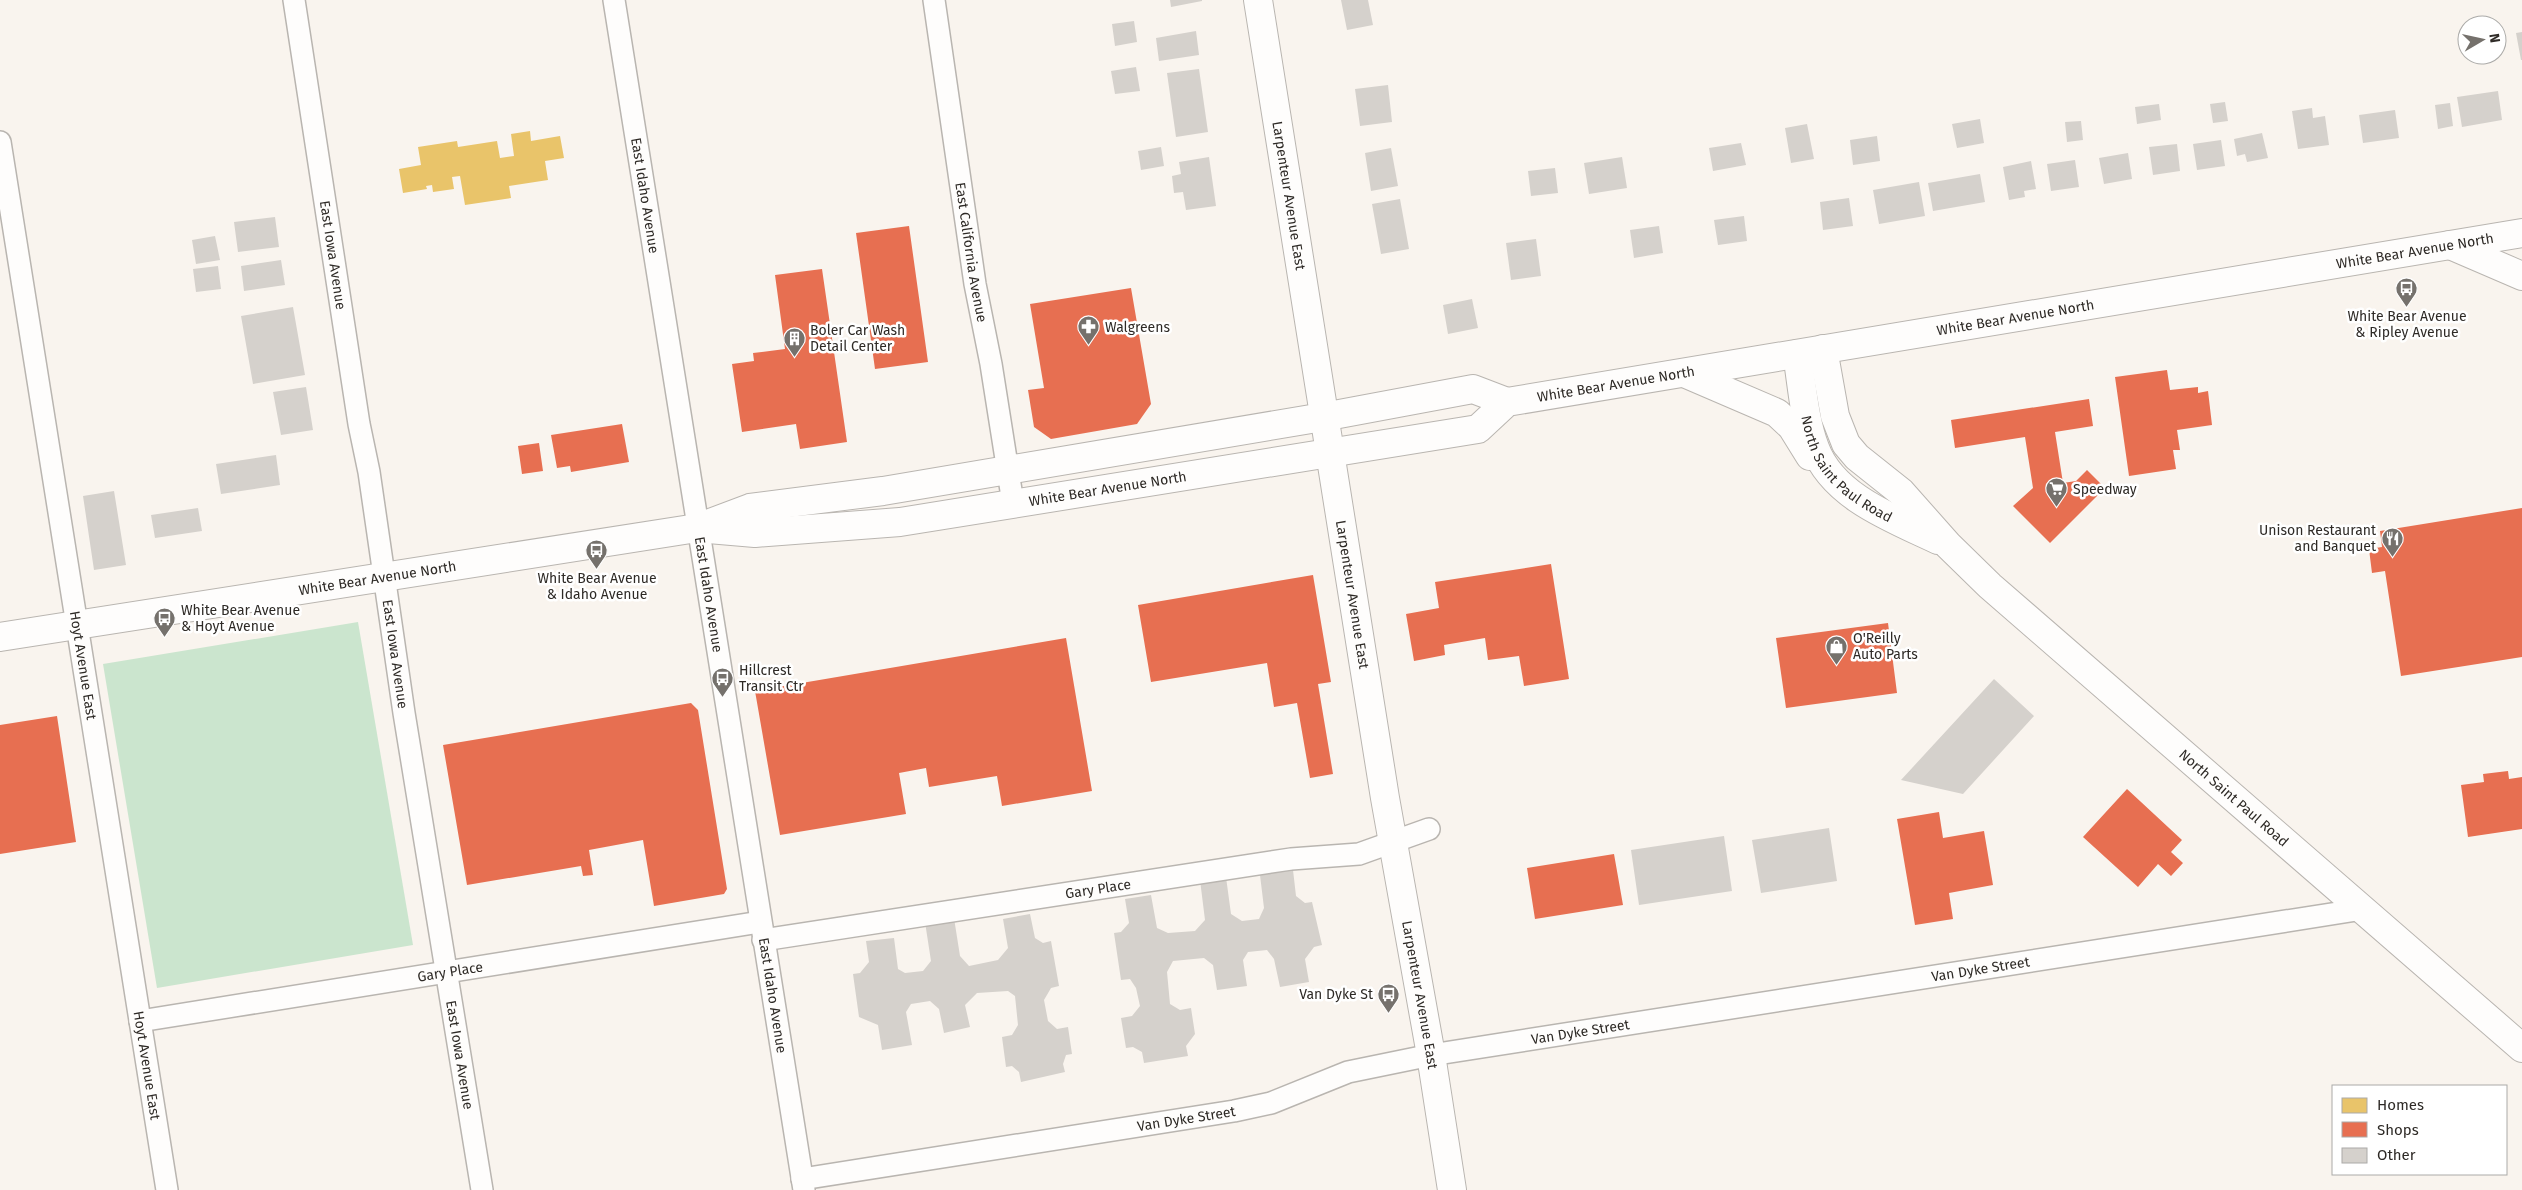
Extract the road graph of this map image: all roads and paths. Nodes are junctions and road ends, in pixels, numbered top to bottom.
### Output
1 (294, 0) edge
2 (614, 0) edge
3 (934, 0) edge
4 (1258, 0) edge
5 (0, 142) edge
6 (2522, 233) edge
7 (2450, 245) junction
8 (2522, 276) edge
9 (1823, 349) junction
10 (1796, 354) junction
11 (1684, 373) junction
12 (1507, 402) junction
13 (1323, 417) junction
14 (1330, 454) junction
15 (1007, 470) junction
16 (1839, 483) junction
17 (1013, 503) junction
18 (697, 528) junction
19 (1948, 545) junction
20 (385, 577) junction
21 (77, 624) junction
22 (0, 637) edge
23 (1429, 829) dead end
24 (1393, 841) junction
25 (2363, 909) junction
26 (762, 931) junction
27 (447, 972) junction
28 (140, 1021) junction
29 (2522, 1048) edge
30 (1431, 1055) junction
31 (803, 1185) edge
32 (167, 1190) edge
33 (482, 1190) edge
34 (1452, 1190) edge

1 - 20 street, East Iowa Avenue
2 - 18 street, East Idaho Avenue
3 - 15 street, East California Avenue
4 - 13 main road, Larpenteur Avenue East
5 - 21 street, Hoyt Avenue East
6 - 7 main road, White Bear Avenue North
7 - 8 main road
7 - 9 main road, White Bear Avenue North
9 - 10 main road, White Bear Avenue North
9 - 19 main road, North Saint Paul Road
10 - 11 main road, White Bear Avenue North
10 - 16 main road, North Saint Paul Road
11 - 12 main road, White Bear Avenue North
11 - 16 main road
12 - 13 main road, White Bear Avenue North
12 - 14 main road, White Bear Avenue North
13 - 14 main road, Larpenteur Avenue East
13 - 15 main road, White Bear Avenue North
14 - 17 main road, White Bear Avenue North
14 - 24 main road, Larpenteur Avenue East
15 - 17 street, East California Avenue
15 - 18 main road, White Bear Avenue North
16 - 19 main road, North Saint Paul Road
17 - 18 main road, White Bear Avenue North
18 - 20 main road, White Bear Avenue North
18 - 26 street, East Idaho Avenue
19 - 25 main road, North Saint Paul Road
20 - 21 main road, White Bear Avenue North
20 - 27 street, East Iowa Avenue
21 - 22 main road, White Bear Avenue North
21 - 28 street, Hoyt Avenue East
23 - 24 street, Gary Place
24 - 26 street, Gary Place
24 - 30 main road, Larpenteur Avenue East
25 - 29 main road, North Saint Paul Road
25 - 30 street, Van Dyke Street
26 - 27 street, Gary Place
26 - 31 street, East Idaho Avenue
27 - 28 street, Gary Place
27 - 33 street, East Iowa Avenue
28 - 32 street, Hoyt Avenue East
30 - 31 street, Van Dyke Street
30 - 34 main road, Larpenteur Avenue East

